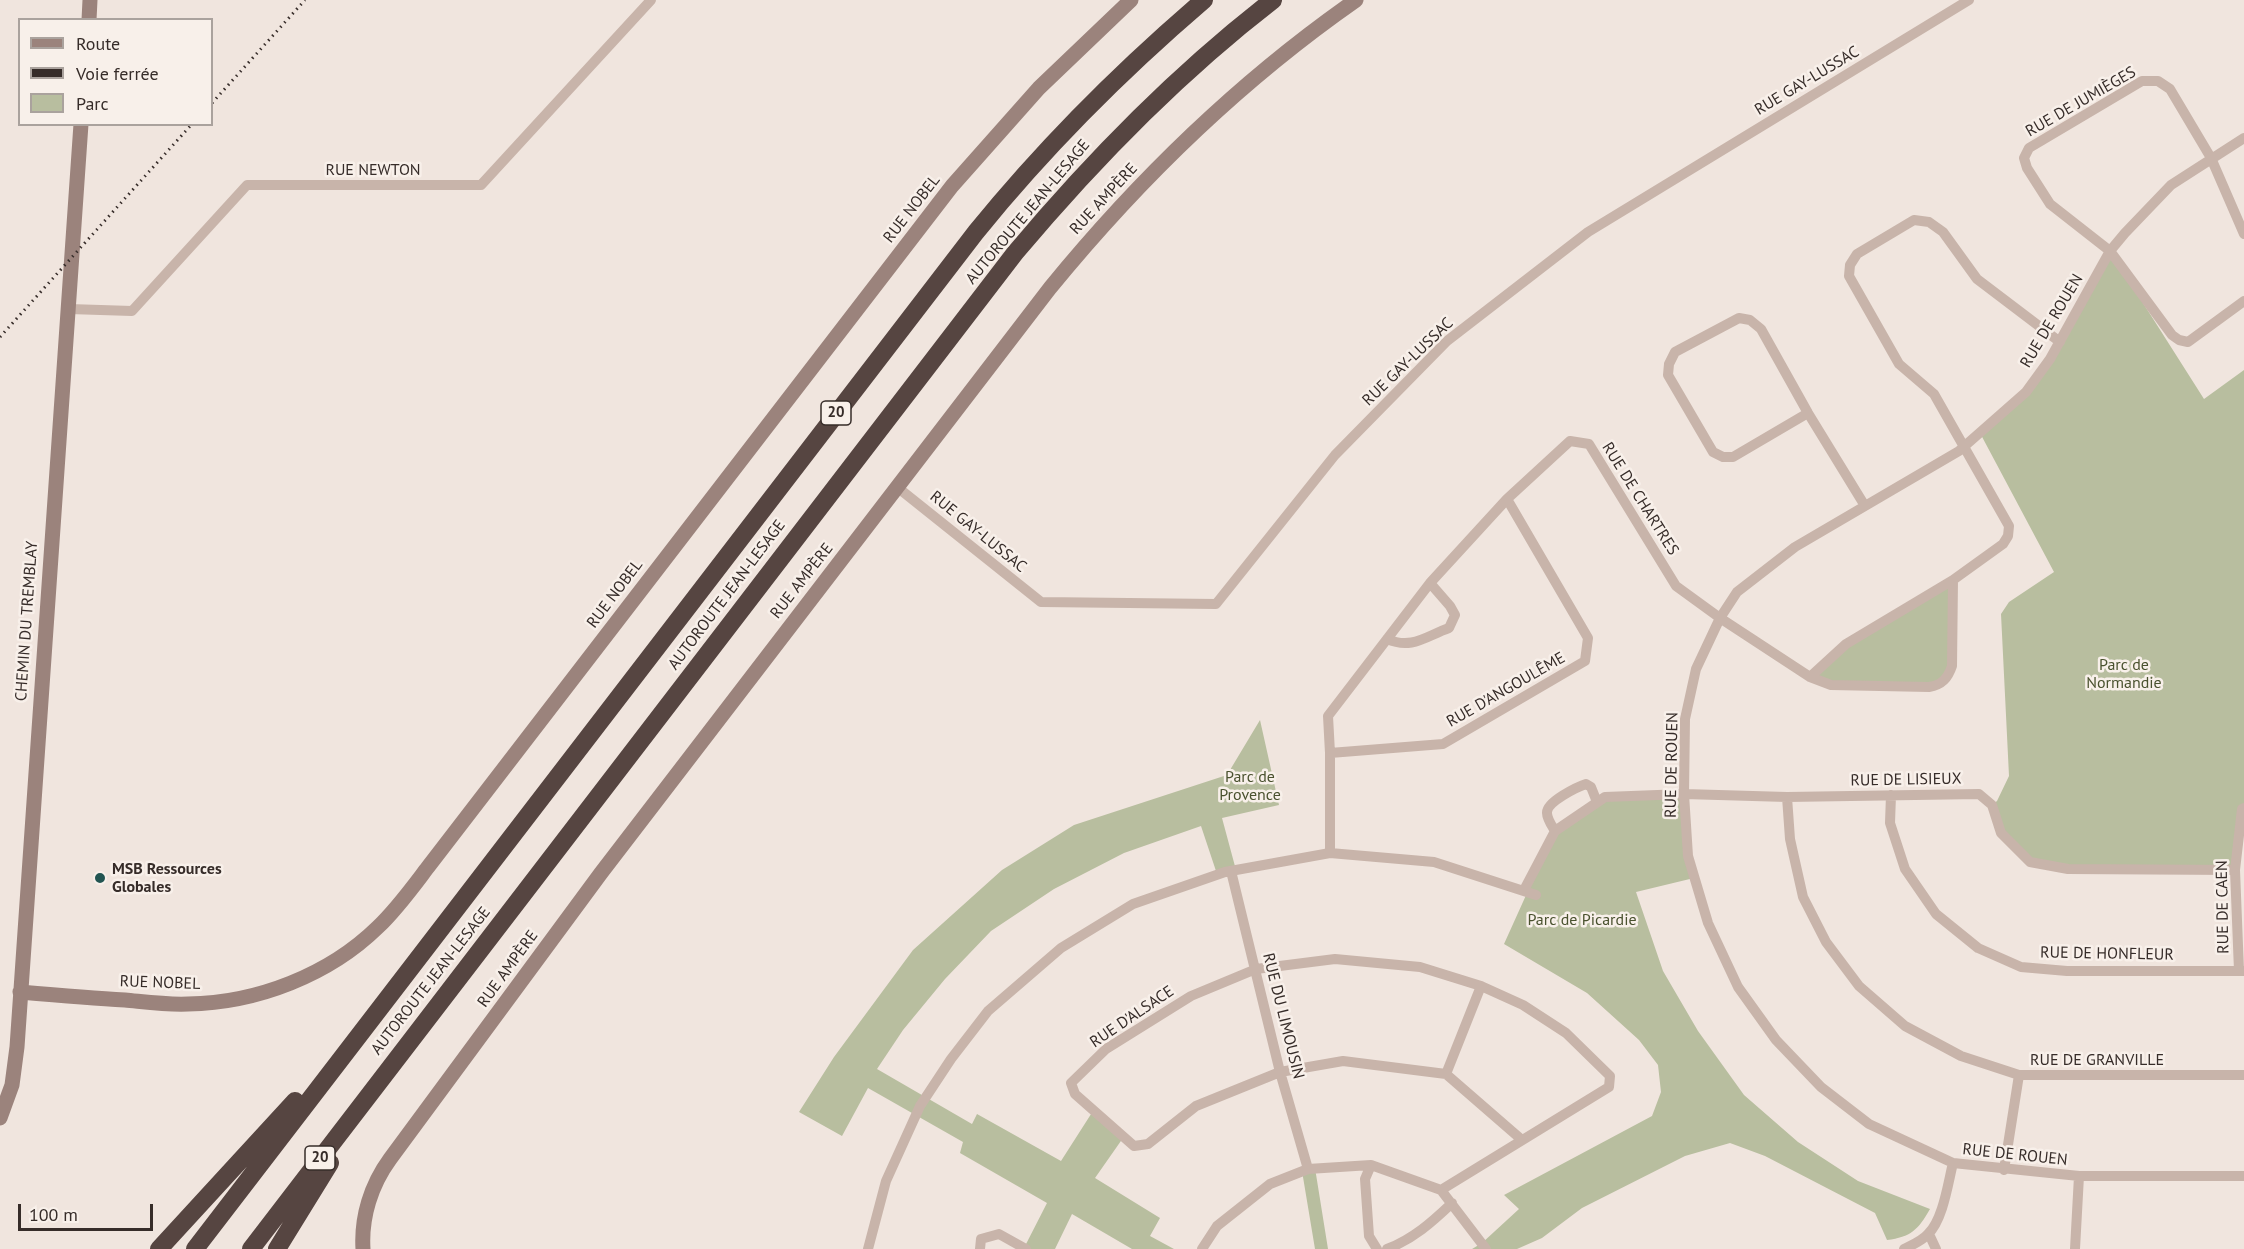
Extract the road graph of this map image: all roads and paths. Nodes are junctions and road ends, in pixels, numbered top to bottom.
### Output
1 (90, 0) edge
2 (651, 0) edge
3 (1131, 0) edge
4 (1204, 0) edge
5 (1273, 0) edge
6 (1356, 0) edge
7 (1969, 0) edge
8 (89, 18) edge
9 (81, 126) edge
10 (2244, 138) edge
11 (2211, 158) junction
12 (2244, 234) edge
13 (2110, 252) junction
14 (2244, 301) edge
15 (69, 309) junction
16 (2060, 342) junction
17 (1808, 413) junction
18 (1963, 448) junction
19 (897, 487) junction
20 (1507, 499) junction
21 (1865, 506) junction
22 (1953, 580) junction
23 (1430, 583) junction
24 (1720, 618) junction
25 (1386, 639) junction
26 (1810, 677) junction
27 (1330, 753) junction
28 (1684, 794) junction
29 (1890, 795) junction
30 (1787, 797) junction
31 (1598, 802) junction
32 (2244, 808) edge
33 (1556, 831) junction
34 (1330, 853) junction
35 (1231, 870) junction
36 (2235, 870) junction
37 (1524, 890) junction
38 (1536, 895) dead end
39 (1256, 969) junction
40 (2241, 971) edge
41 (1481, 986) junction
42 (20, 993) junction
43 (366, 1025) junction
44 (389, 1067) junction
45 (1280, 1072) junction
46 (1446, 1074) junction
47 (2019, 1075) junction
48 (2244, 1075) edge
49 (0, 1118) edge
50 (1522, 1140) junction
51 (1953, 1163) junction
52 (1371, 1165) junction
53 (1308, 1169) junction
54 (2004, 1170) junction
55 (2079, 1176) junction
56 (2244, 1176) edge
57 (1441, 1190) junction
58 (1452, 1203) junction
59 (1929, 1234) junction
60 (159, 1249) edge
61 (195, 1249) edge
62 (251, 1249) edge
63 (277, 1249) edge
64 (363, 1249) edge
65 (868, 1249) edge
66 (980, 1249) edge
67 (1026, 1249) edge
68 (1202, 1249) edge
69 (1377, 1249) edge
70 (1388, 1249) edge
71 (1486, 1249) edge
72 (1904, 1249) edge
73 (1936, 1249) edge
74 (2075, 1249) edge

1 - 8 street
2 - 15 street, RUE NEWTON
3 - 42 street, RUE NOBEL
4 - 43 highway, AUTOROUTE JEAN-LESAGE / 20
5 - 44 highway, AUTOROUTE JEAN-LESAGE / 20
6 - 19 street, RUE AMPÈRE
7 - 19 street, RUE GAY-LUSSAC
9 - 15 street, CHEMIN DU TREMBLAY
10 - 11 street, RUE DE ROUEN
11 - 12 street
11 - 13 street, RUE DE ROUEN
11 - 13 street, RUE DE JUMIÈGES
13 - 14 street
13 - 16 street, RUE DE ROUEN
15 - 42 street, CHEMIN DU TREMBLAY
16 - 18 street, RUE DE ROUEN
16 - 18 street
17 - 17 street
17 - 21 street
18 - 21 street, RUE DE ROUEN
18 - 22 street
19 - 64 street, RUE AMPÈRE
20 - 23 street, RUE DE CHARTRES
20 - 24 street, RUE DE CHARTRES
20 - 27 street, RUE D'ANGOULÊME
21 - 24 street, RUE DE ROUEN
22 - 26 street
22 - 26 street, RUE DE CHARTRES
23 - 25 street, RUE DE CHARTRES
23 - 25 street
24 - 26 street, RUE DE CHARTRES
24 - 28 street, RUE DE ROUEN
25 - 27 street, RUE DE CHARTRES
27 - 34 street, RUE DE CHARTRES
28 - 30 street, RUE DE LISIEUX
28 - 31 street, RUE DE LISIEUX
28 - 51 street, RUE DE ROUEN
29 - 30 street, RUE DE LISIEUX
29 - 36 street, RUE DE LISIEUX
29 - 40 street, RUE DE HONFLEUR
30 - 47 street, RUE DE GRANVILLE
31 - 33 street
31 - 33 street
32 - 36 street, RUE DE CAEN
33 - 37 street
34 - 35 street
34 - 37 street
35 - 39 street, RUE DU LIMOUSIN
35 - 65 street
36 - 40 street, RUE DE CAEN
37 - 38 street
39 - 41 street
39 - 45 street, RUE DU LIMOUSIN
39 - 45 street, RUE D'ALSACE
41 - 46 street
41 - 50 street
42 - 49 street, CHEMIN DU TREMBLAY
43 - 60 highway
43 - 61 highway, AUTOROUTE JEAN-LESAGE / 20
44 - 62 highway, AUTOROUTE JEAN-LESAGE / 20
44 - 63 highway
45 - 46 street
45 - 53 street, RUE DU LIMOUSIN
46 - 50 street
47 - 48 street, RUE DE GRANVILLE
47 - 54 street
50 - 57 street
51 - 54 street, RUE DE ROUEN
51 - 59 street
52 - 53 street
52 - 57 street
52 - 69 street
53 - 68 street
54 - 55 street, RUE DE ROUEN
55 - 56 street, RUE DE ROUEN
55 - 74 street
57 - 58 street
58 - 70 street
58 - 71 street
59 - 72 street
59 - 73 street
66 - 67 street

